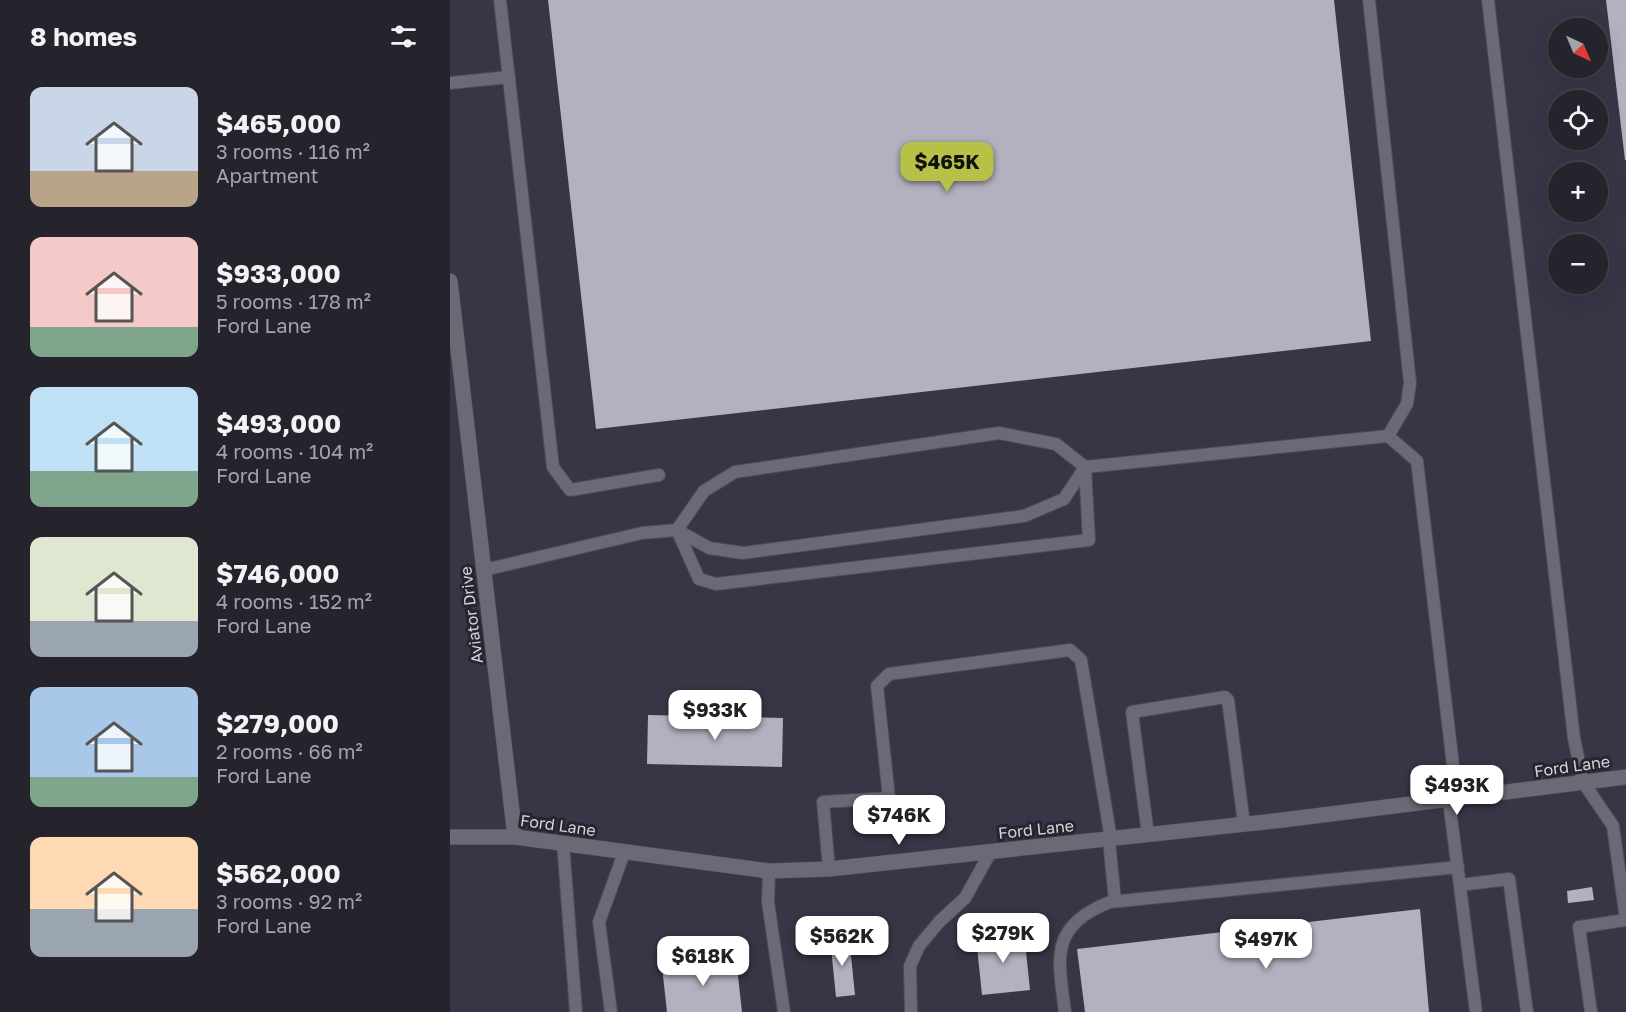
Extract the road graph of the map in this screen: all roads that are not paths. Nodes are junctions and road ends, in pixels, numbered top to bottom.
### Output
1 (500, 0) edge
2 (1369, 0) edge
3 (1488, 0) edge
4 (509, 77) junction
5 (450, 83) edge
6 (450, 281) edge
7 (453, 342) edge
8 (1388, 436) junction
9 (1085, 467) junction
10 (659, 476) dead end
11 (677, 531) junction
12 (484, 570) junction
13 (1626, 777) edge
14 (1583, 783) junction
15 (1453, 800) junction
16 (1244, 824) junction
17 (1148, 835) junction
18 (450, 837) edge
19 (515, 837) junction
20 (1110, 839) junction
21 (563, 843) junction
22 (624, 853) junction
23 (990, 853) junction
24 (1458, 867) junction
25 (829, 869) junction
26 (769, 871) junction
27 (1460, 885) junction
28 (1115, 901) junction
29 (1626, 920) edge
30 (576, 1012) edge
31 (611, 1012) edge
32 (784, 1012) edge
33 (911, 1012) edge
34 (1065, 1012) edge
35 (1476, 1012) edge
36 (1527, 1012) edge
37 (1591, 1012) edge

1 - 4 lane
2 - 8 lane
3 - 14 lane
4 - 5 lane
4 - 10 lane
6 - 7 street, Aviator Drive
7 - 12 street, Aviator Drive
8 - 9 lane
8 - 15 lane
9 - 11 lane
9 - 11 lane
9 - 11 lane
11 - 12 lane
12 - 19 street, Aviator Drive
13 - 14 street, Ford Lane
14 - 15 street, Ford Lane
14 - 29 lane
15 - 16 street, Ford Lane
15 - 24 lane
16 - 17 street, Ford Lane
16 - 17 lane
17 - 20 street, Ford Lane
18 - 19 street, Ford Lane
19 - 21 street, Ford Lane
20 - 23 street, Ford Lane
20 - 25 lane
20 - 28 lane
21 - 22 street, Ford Lane
21 - 30 lane
22 - 26 street, Ford Lane
22 - 31 lane
23 - 25 street, Ford Lane
23 - 33 lane
24 - 27 lane
24 - 28 lane
25 - 26 street, Ford Lane
26 - 32 lane
27 - 35 lane
27 - 36 lane
28 - 34 lane
29 - 37 lane

